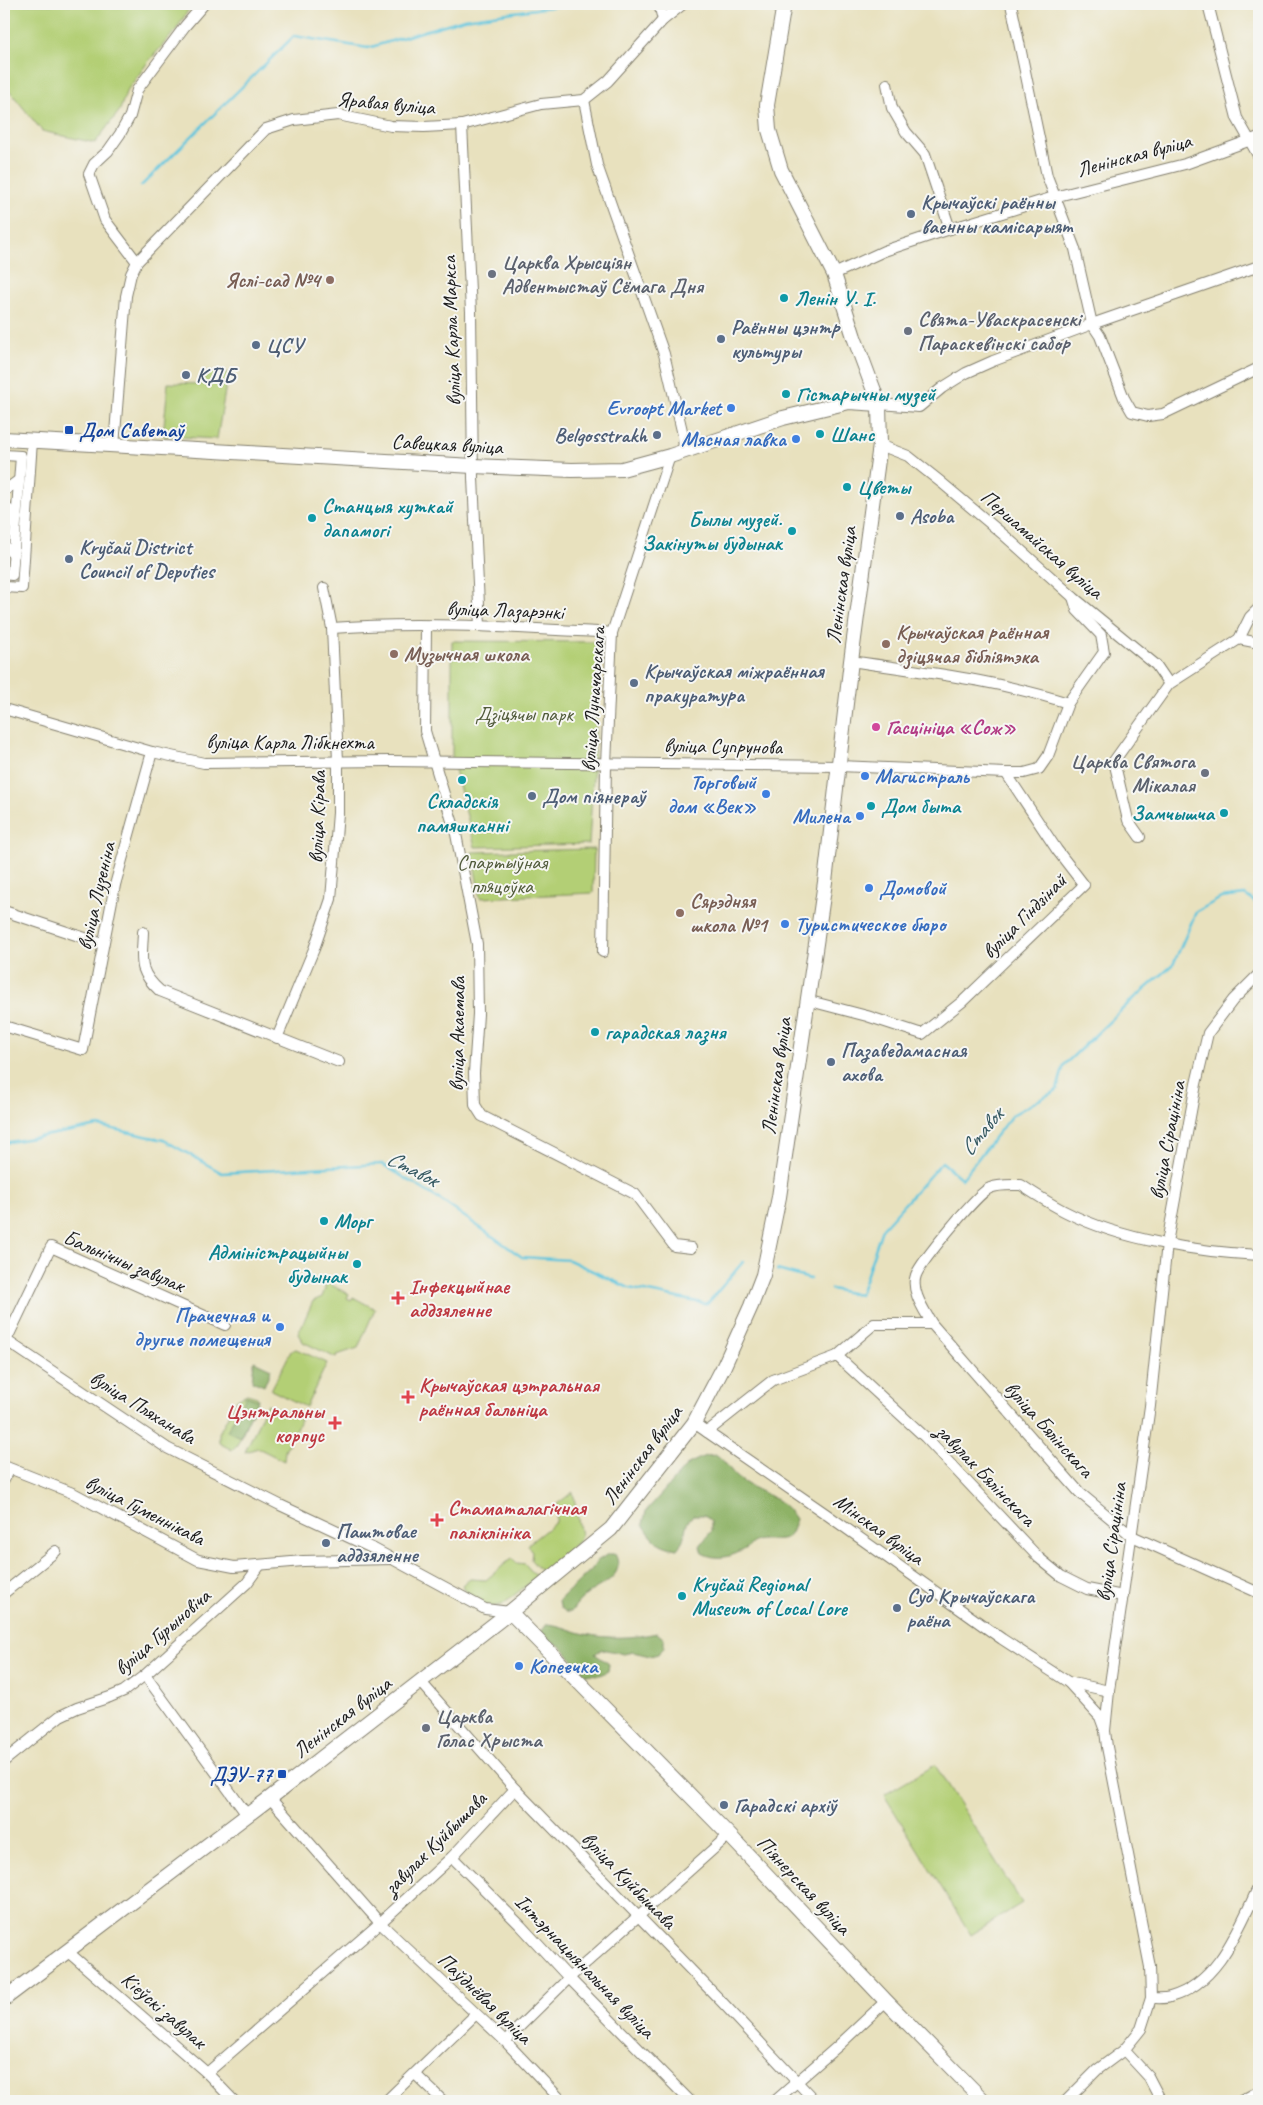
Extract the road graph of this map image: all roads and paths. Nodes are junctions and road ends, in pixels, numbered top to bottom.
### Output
1 (204, 4) edge
2 (659, 4) edge
3 (683, 4) edge
4 (784, 4) edge
5 (1012, 4) edge
6 (1208, 4) edge
7 (663, 20) junction
8 (888, 84) dead end
9 (584, 100) junction
10 (462, 125) junction
11 (1254, 139) edge
12 (1259, 157) edge
13 (1054, 197) junction
14 (950, 229) junction
15 (137, 262) junction
16 (1259, 266) edge
17 (834, 274) junction
18 (1092, 324) junction
19 (1259, 368) edge
20 (879, 404) junction
21 (4, 439) edge
22 (32, 441) junction
23 (880, 445) junction
24 (114, 446) junction
25 (684, 451) junction
26 (4, 456) edge
27 (670, 456) junction
28 (473, 466) junction
29 (19, 480) junction
30 (4, 491) edge
31 (4, 505) edge
32 (17, 518) junction
33 (4, 527) edge
34 (4, 546) edge
35 (14, 555) junction
36 (4, 574) edge
37 (4, 587) edge
38 (324, 588) dead end
39 (1073, 597) junction
40 (1259, 608) edge
41 (426, 626) junction
42 (480, 626) junction
43 (332, 628) junction
44 (612, 633) junction
45 (1238, 640) junction
46 (1259, 643) edge
47 (851, 660) junction
48 (1168, 684) junction
49 (1068, 703) junction
50 (4, 709) edge
51 (152, 752) junction
52 (338, 761) junction
53 (434, 762) junction
54 (606, 764) junction
55 (839, 766) junction
56 (1006, 773) junction
57 (1140, 836) dead end
58 (4, 911) edge
59 (143, 932) dead end
60 (103, 944) junction
61 (602, 952) dead end
62 (1259, 974) edge
63 (806, 1000) junction
64 (4, 1026) edge
65 (277, 1038) junction
66 (339, 1062) dead end
67 (1167, 1243) junction
68 (692, 1248) dead end
69 (1259, 1255) edge
70 (932, 1324) junction
71 (225, 1325) dead end
72 (4, 1342) edge
73 (837, 1356) junction
74 (694, 1423) junction
75 (707, 1432) junction
76 (7, 1468) edge
77 (4, 1480) edge
78 (1132, 1536) junction
79 (56, 1551) dead end
80 (392, 1558) junction
81 (260, 1565) junction
82 (4, 1593) edge
83 (1259, 1593) edge
84 (1122, 1596) junction
85 (510, 1612) junction
86 (145, 1675) junction
87 (420, 1681) junction
88 (1068, 1682) junction
89 (1109, 1691) junction
90 (1105, 1731) junction
91 (4, 1761) edge
92 (515, 1789) junction
93 (270, 1798) junction
94 (247, 1816) junction
95 (729, 1835) junction
96 (452, 1857) junction
97 (1259, 1886) edge
98 (638, 1917) junction
99 (380, 1923) junction
100 (67, 1951) junction
101 (569, 1978) junction
102 (1151, 1998) junction
103 (4, 1999) edge
104 (886, 2001) junction
105 (475, 2015) junction
106 (505, 2041) junction
107 (1124, 2050) junction
108 (207, 2073) junction
109 (414, 2074) junction
110 (796, 2083) junction
111 (1259, 2091) edge
112 (234, 2101) edge
113 (386, 2101) edge
114 (443, 2101) edge
115 (562, 2101) edge
116 (690, 2101) edge
117 (775, 2101) edge
118 (815, 2101) edge
119 (984, 2101) edge
120 (1066, 2101) edge
121 (1161, 2101) edge
122 (1241, 2101) edge

1 - 15 street
2 - 7 street
3 - 7 street
4 - 17 main road
5 - 13 street
6 - 11 street
7 - 9 street
8 - 14 street
9 - 10 street, Яравая вуліца
9 - 25 street
10 - 15 street, Яравая вуліца
10 - 28 street, вуліца Карла Маркса
11 - 12 street
11 - 13 street, Ленінская вуліца
13 - 14 street, Ленінская вуліца
13 - 18 street
14 - 17 street, Ленінская вуліца
15 - 24 street, Яравая вуліца
16 - 18 street
17 - 20 main road, Ленінская вуліца
18 - 19 street
18 - 20 street
20 - 23 main road, Ленінская вуліца
20 - 25 main road, Савецкая вуліца
21 - 22 main road, Савецкая вуліца
22 - 24 main road, Савецкая вуліца
22 - 37 street
23 - 39 street, Першамайская вуліца
23 - 47 main road, Ленінская вуліца
24 - 28 main road, Савецкая вуліца
25 - 27 main road, Савецкая вуліца
26 - 29 street
27 - 28 main road, Савецкая вуліца
27 - 44 street, вуліца Луначарскага
28 - 42 street, вуліца Карла Маркса
29 - 30 street
29 - 32 street
31 - 32 street
32 - 33 street
32 - 35 street
34 - 35 street
35 - 36 street
38 - 43 street, вуліца Кірава
39 - 48 street, Першамайская вуліца
39 - 49 street
40 - 45 street
41 - 42 street, вуліца Лазарэнкі
41 - 43 street, вуліца Лазарэнкі
41 - 53 street, вуліца Акаемава
42 - 44 street, вуліца Лазарэнкі
43 - 52 street, вуліца Кірава
44 - 54 street, вуліца Луначарскага
45 - 46 street
45 - 48 street
47 - 49 street
47 - 55 main road, Ленінская вуліца
48 - 57 street
49 - 56 street
50 - 51 street, вуліца Карла Лібкнехта
51 - 52 street, вуліца Карла Лібкнехта
51 - 60 street, вуліца Лузеніна
52 - 53 street, вуліца Карла Лібкнехта
52 - 65 street, вуліца Кірава
53 - 54 street, вуліца Карла Лібкнехта
53 - 68 street, вуліца Акаемава
54 - 55 street, вуліца Супрунова
54 - 61 street, вуліца Луначарскага
55 - 56 street, вуліца Супрунова
55 - 63 main road, Ленінская вуліца
56 - 63 street, вуліца Гіндзінай
58 - 60 street
59 - 65 street
60 - 64 street, вуліца Лузеніна
62 - 67 street, вуліца Сірацініна
63 - 74 main road, Ленінская вуліца
65 - 66 street
67 - 69 street
67 - 70 street, вуліца Бялінскага
67 - 78 street, вуліца Сірацініна
70 - 73 street
70 - 78 street, вуліца Бялінскага
71 - 72 street, Бальнічны завулак
72 - 80 street, вуліца Пляханава
73 - 75 street
73 - 84 street, завулак Бялінскага
74 - 75 street, Мінская вуліца
74 - 85 main road, Ленінская вуліца
75 - 88 street, Мінская вуліца
76 - 77 street
76 - 81 street, вуліца Гуменнікава
78 - 83 street, вуліца Бялінскага
78 - 84 street, вуліца Сірацініна
79 - 82 street
80 - 81 street, вуліца Гуменнікава
80 - 85 street, вуліца Пляханава
81 - 86 street, вуліца Гурыновіча
84 - 89 street, вуліца Сірацініна
85 - 87 main road, Ленінская вуліца
85 - 95 main road, Піянерская вуліца
86 - 91 street, вуліца Гурыновіча
86 - 94 street
87 - 92 street, вуліца Куйбышава
87 - 93 main road, Ленінская вуліца
88 - 89 street, Мінская вуліца
88 - 90 street, Мінская вуліца
89 - 90 street, вуліца Сірацініна
90 - 102 street, вуліца Сірацініна
92 - 96 street, завулак Куйбышава
92 - 98 street, вуліца Куйбышава
93 - 94 main road, Ленінская вуліца
93 - 99 street, Паўднёвая вуліца
94 - 100 main road, Ленінская вуліца
95 - 98 street
95 - 104 main road, Піянерская вуліца
96 - 99 street, завулак Куйбышава
96 - 101 street, Інтэрнацыянальная вуліца
97 - 102 street
98 - 101 street
98 - 110 street, вуліца Куйбышава
99 - 105 street, Паўднёвая вуліца
99 - 108 street
100 - 103 main road, Ленінская вуліца
100 - 108 street, Кіеўскі завулак
101 - 106 street
101 - 116 street, Інтэрнацыянальная вуліца
102 - 107 street, вуліца Сірацініна
104 - 110 street
104 - 119 main road, Піянерская вуліца
105 - 106 street, Паўднёвая вуліца
105 - 109 street
106 - 115 street, Паўднёвая вуліца
107 - 120 street, вуліца Сірацініна
107 - 121 street
108 - 112 street, Кіеўскі завулак
109 - 113 street
109 - 114 street
110 - 117 street
110 - 118 street, вуліца Куйбышава
111 - 122 street

